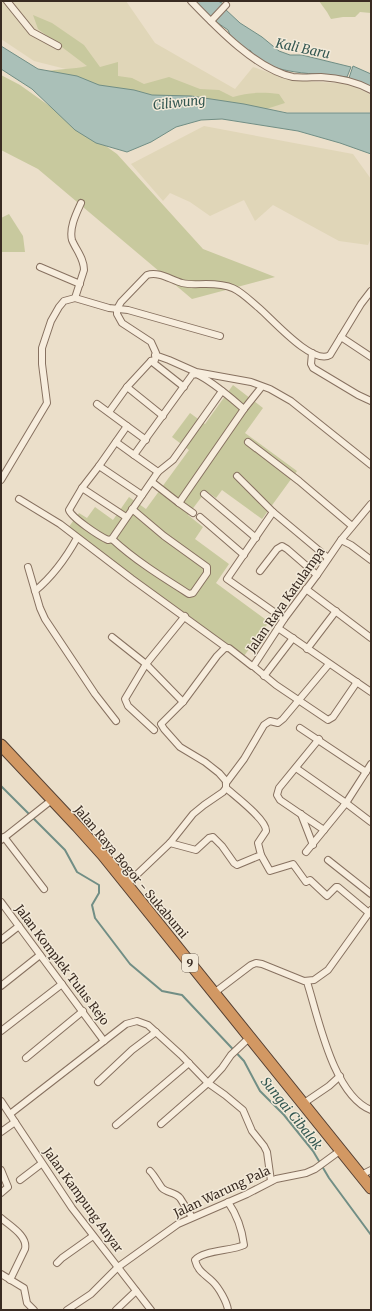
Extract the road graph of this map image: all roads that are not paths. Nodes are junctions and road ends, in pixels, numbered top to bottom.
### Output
1 (7, 1) edge
2 (191, 1) edge
3 (226, 5) dead end
4 (211, 21) junction
5 (58, 46) dead end
6 (371, 90) edge
7 (81, 203) dead end
8 (40, 267) dead end
9 (80, 284) junction
10 (371, 291) edge
11 (75, 298) junction
12 (117, 309) junction
13 (220, 336) dead end
14 (341, 337) junction
15 (312, 353) junction
16 (155, 355) junction
17 (371, 356) edge
18 (151, 361) junction
19 (127, 387) junction
20 (184, 387) junction
21 (260, 389) dead end
22 (222, 391) junction
23 (371, 401) edge
24 (97, 404) dead end
25 (244, 409) junction
26 (110, 412) junction
27 (163, 416) junction
28 (127, 426) junction
29 (146, 440) junction
30 (116, 442) junction
31 (248, 442) dead end
32 (134, 455) junction
33 (369, 460) edge
34 (99, 466) junction
35 (158, 472) junction
36 (237, 476) dead end
37 (1, 480) edge
38 (152, 482) junction
39 (82, 488) junction
40 (204, 494) dead end
41 (142, 495) junction
42 (19, 499) dead end
43 (179, 504) junction
44 (371, 504) edge
45 (132, 509) junction
46 (273, 512) junction
47 (193, 513) dead end
48 (126, 517) junction
49 (200, 517) dead end
50 (352, 526) junction
51 (77, 538) junction
52 (256, 538) junction
53 (112, 539) junction
54 (341, 540) junction
55 (244, 555) junction
56 (328, 558) junction
57 (371, 560) edge
58 (28, 567) dead end
59 (260, 572) dead end
60 (317, 575) junction
61 (306, 589) junction
62 (35, 591) junction
63 (336, 611) junction
64 (185, 616) junction
65 (284, 619) junction
66 (278, 628) junction
67 (112, 637) dead end
68 (293, 638) junction
69 (371, 638) edge
70 (227, 648) junction
71 (307, 649) junction
72 (146, 664) junction
73 (329, 664) junction
74 (253, 666) junction
75 (264, 676) junction
76 (357, 682) junction
77 (371, 692) edge
78 (300, 701) junction
79 (183, 702) junction
80 (116, 721) dead end
81 (300, 728) dead end
82 (154, 730) dead end
83 (319, 739) junction
84 (1, 745) edge
85 (371, 764) edge
86 (296, 768) junction
87 (366, 772) junction
88 (226, 785) junction
89 (52, 800) junction
90 (346, 802) junction
91 (301, 814) junction
92 (371, 822) edge
93 (324, 830) junction
94 (3, 838) edge
95 (170, 843) junction
96 (313, 844) junction
97 (306, 852) dead end
98 (261, 855) junction
99 (328, 860) dead end
100 (127, 884) junction
101 (44, 889) dead end
102 (371, 894) edge
103 (1, 902) edge
104 (370, 911) edge
105 (19, 926) junction
106 (1, 940) edge
107 (40, 955) junction
108 (307, 982) junction
109 (62, 984) junction
110 (1, 986) edge
111 (214, 993) junction
112 (83, 1012) junction
113 (1, 1031) edge
114 (156, 1032) junction
115 (250, 1037) junction
116 (104, 1040) junction
117 (26, 1058) dead end
118 (189, 1063) junction
119 (340, 1076) junction
120 (98, 1082) dead end
121 (208, 1083) junction
122 (1, 1100) edge
123 (304, 1103) junction
124 (371, 1110) edge
125 (10, 1114) junction
126 (15, 1122) junction
127 (161, 1124) dead end
128 (116, 1125) dead end
129 (1, 1132) edge
130 (341, 1150) junction
131 (41, 1164) junction
132 (150, 1171) dead end
133 (1, 1173) edge
134 (366, 1173) edge
135 (20, 1180) dead end
136 (271, 1181) junction
137 (371, 1188) edge
138 (1, 1193) edge
139 (228, 1202) junction
140 (192, 1217) junction
141 (1, 1218) edge
142 (93, 1236) junction
143 (57, 1264) dead end
144 (118, 1267) junction
145 (1, 1274) edge
146 (10, 1280) junction
147 (136, 1291) junction
148 (34, 1310) edge
149 (67, 1310) edge
150 (116, 1310) edge
151 (151, 1310) edge
152 (228, 1310) edge

1 - 5 street
2 - 4 street
3 - 4 street
4 - 6 street
7 - 9 street
8 - 9 street
9 - 11 street
10 - 14 street
11 - 12 street
11 - 37 street
12 - 13 street
12 - 15 street
12 - 16 street
14 - 15 street
14 - 17 street
15 - 23 street
16 - 18 street
16 - 33 street
18 - 19 street
18 - 20 street
19 - 26 street
19 - 27 street
20 - 22 street
20 - 27 street
21 - 25 street
22 - 25 street
22 - 35 street
24 - 26 street
25 - 43 street
26 - 28 street
27 - 29 street
28 - 29 street
28 - 30 street
29 - 32 street
30 - 32 street
30 - 34 street
31 - 50 street
32 - 35 street
34 - 39 street
34 - 41 street
35 - 38 street
36 - 46 street
38 - 41 street
38 - 43 street
39 - 48 street
39 - 53 street
40 - 52 street
41 - 45 street
42 - 51 street
43 - 47 street
44 - 50 street, Jalan Raya Katulampa
45 - 48 street
45 - 53 street
46 - 52 street
46 - 56 street
48 - 53 street
49 - 55 street
50 - 54 street, Jalan Raya Katulampa
51 - 62 street
51 - 64 street
52 - 55 street
54 - 56 street, Jalan Raya Katulampa
54 - 57 street
55 - 65 street
56 - 60 street, Jalan Raya Katulampa
58 - 62 street
59 - 60 street
60 - 61 street, Jalan Raya Katulampa
61 - 63 street
61 - 65 street, Jalan Raya Katulampa
62 - 80 street
63 - 69 street
63 - 71 street
64 - 70 street
64 - 72 street
65 - 66 street, Jalan Raya Katulampa
66 - 68 street
66 - 74 street, Jalan Raya Katulampa
67 - 72 street
68 - 71 street
68 - 75 street
70 - 74 street, Jalan Raya Katulampa
70 - 79 street, Jalan Raya Katulampa
71 - 73 street
72 - 79 street
72 - 82 street
73 - 76 street
73 - 78 street
74 - 75 street
75 - 78 street
76 - 77 street
76 - 78 street
78 - 88 street
79 - 88 street, Jalan Raya Katulampa
81 - 83 street
83 - 86 street
83 - 87 street
84 - 89 highway, Jalan Raya Bogor - Sukabumi / 9
85 - 87 street
86 - 90 street
86 - 91 street
87 - 90 street
88 - 95 street
88 - 98 street
89 - 94 street
89 - 100 highway, Jalan Raya Bogor - Sukabumi / 9
90 - 92 street
90 - 93 street
91 - 93 street
91 - 96 street
93 - 96 street
94 - 101 street
95 - 98 street
95 - 100 street
96 - 97 street
98 - 104 street
99 - 102 street
100 - 111 highway, Jalan Raya Bogor - Sukabumi / 9
103 - 105 street, Jalan Komplek Tulus Rejo
104 - 108 street
105 - 106 street
105 - 107 street, Jalan Komplek Tulus Rejo
107 - 109 street, Jalan Komplek Tulus Rejo
107 - 110 street
108 - 111 street
108 - 119 street
109 - 112 street, Jalan Komplek Tulus Rejo
109 - 113 street
111 - 115 highway, Jalan Raya Bogor - Sukabumi / 9
112 - 116 street, Jalan Komplek Tulus Rejo
112 - 117 street
114 - 116 street
114 - 118 street
114 - 120 street
115 - 121 street
115 - 123 highway, Jalan Raya Bogor - Sukabumi / 9
116 - 125 street
118 - 121 street
118 - 128 street
119 - 123 street
119 - 124 street
121 - 127 street
121 - 136 street
122 - 125 street, Jalan Kampung Anyar
123 - 130 highway, Jalan Raya Bogor - Sukabumi / 9
125 - 126 street, Jalan Kampung Anyar
126 - 129 street
126 - 131 street, Jalan Kampung Anyar
130 - 134 highway, Jalan Raya Bogor - Sukabumi / 9
130 - 136 street, Jalan Warung Pala
131 - 135 street
131 - 142 street, Jalan Kampung Anyar
132 - 140 street
133 - 138 street
134 - 137 highway, Jalan Raya Bogor - Sukabumi / 9
136 - 139 street, Jalan Warung Pala
139 - 140 street, Jalan Warung Pala
139 - 152 street
140 - 144 street, Jalan Warung Pala
141 - 146 street
142 - 143 street
142 - 144 street, Jalan Kampung Anyar
144 - 147 street, Jalan Kampung Anyar
144 - 149 street, Jalan Warung Pala
145 - 146 street
146 - 148 street
147 - 150 street
147 - 151 street, Jalan Kampung Anyar

